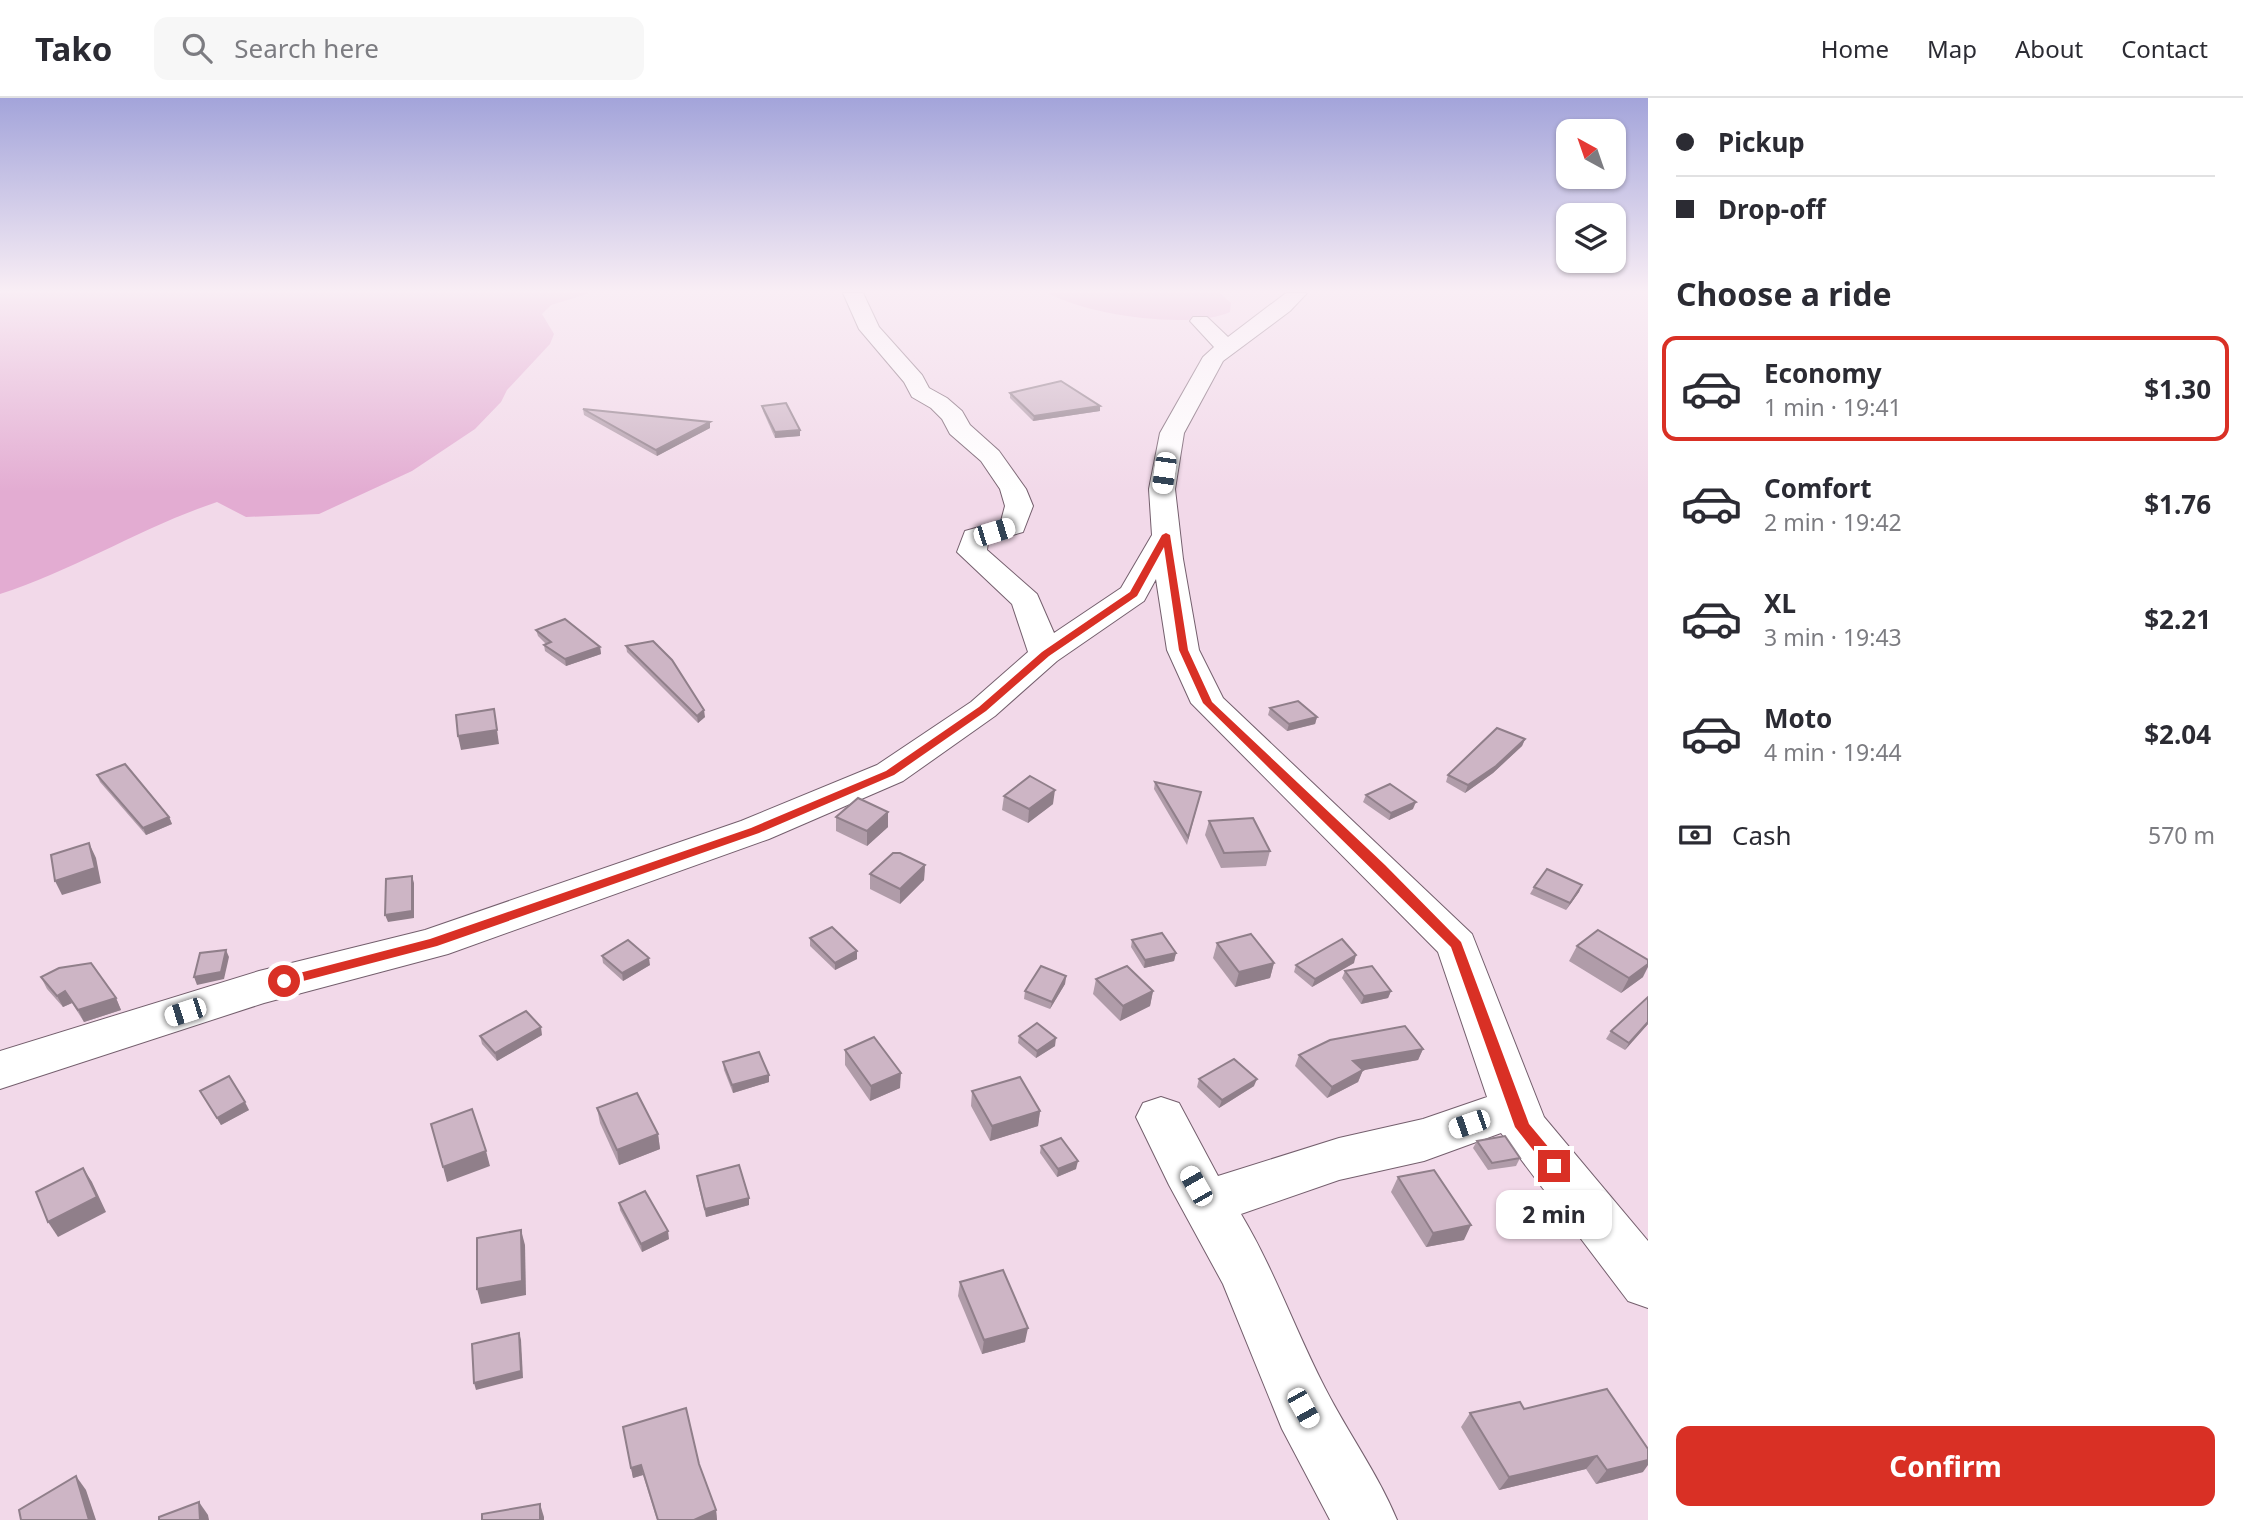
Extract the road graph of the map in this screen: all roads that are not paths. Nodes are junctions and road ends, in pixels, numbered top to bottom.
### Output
1 (896, 359) edge
2 (1213, 359) edge
3 (1166, 535) junction
4 (1045, 654) junction
5 (0, 1070) edge
6 (1515, 1108) junction
7 (1161, 1117) dead end
8 (1206, 1203) junction
9 (1648, 1283) edge
10 (1365, 1520) edge

1 - 4 street
2 - 3 street
3 - 4 street
3 - 6 street
4 - 5 street
6 - 8 street
6 - 9 street
7 - 8 street
8 - 10 street

